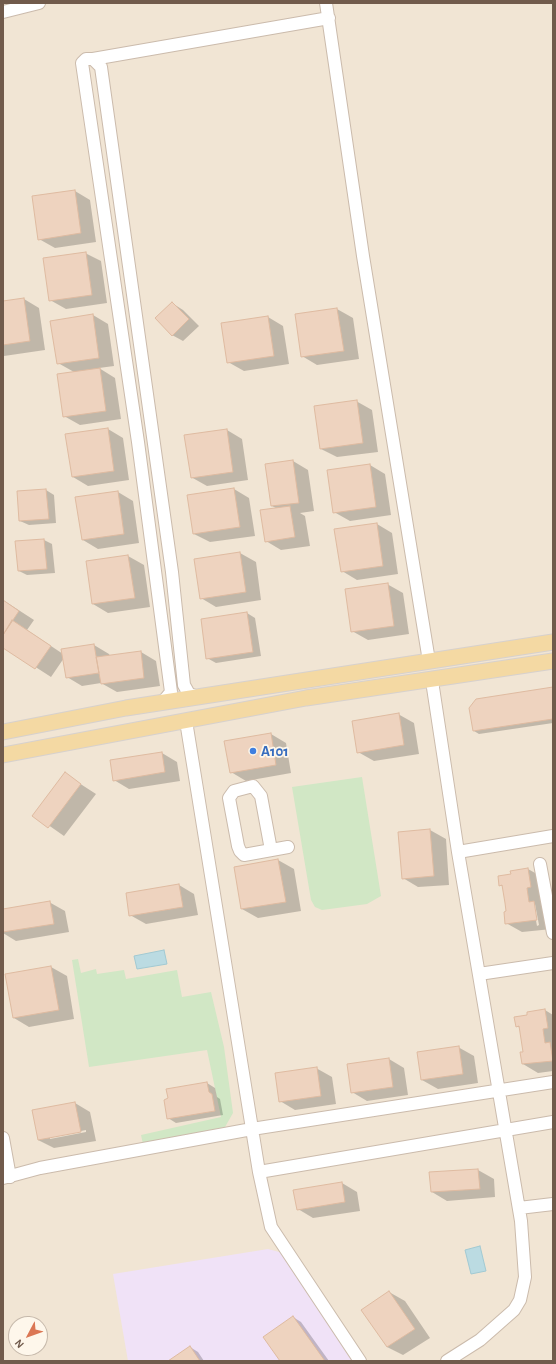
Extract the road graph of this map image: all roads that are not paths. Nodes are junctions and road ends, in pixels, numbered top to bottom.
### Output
1 (39, 3) edge
2 (326, 3) edge
3 (3, 12) edge
4 (328, 18) junction
5 (92, 59) junction
6 (553, 642) edge
7 (553, 661) edge
8 (429, 662) junction
9 (432, 681) junction
10 (198, 697) junction
11 (162, 703) junction
12 (186, 721) junction
13 (3, 732) edge
14 (3, 755) edge
15 (553, 836) edge
16 (288, 847) dead end
17 (271, 850) junction
18 (458, 852) junction
19 (540, 864) dead end
20 (553, 933) edge
21 (553, 963) edge
22 (480, 974) junction
23 (553, 1082) edge
24 (499, 1090) junction
25 (553, 1122) edge
26 (252, 1129) junction
27 (506, 1130) junction
28 (3, 1138) edge
29 (259, 1172) junction
30 (6, 1177) edge
31 (553, 1204) edge
32 (519, 1208) junction
33 (360, 1361) edge
34 (447, 1361) edge

1 - 3 street
2 - 4 street
4 - 5 street
4 - 8 street
5 - 10 street
5 - 11 street
6 - 8 main road
7 - 9 main road
8 - 10 main road
9 - 12 main road
9 - 18 street
10 - 11 main road
11 - 13 main road
12 - 14 main road
12 - 26 street
15 - 18 street
16 - 17 street
17 - 17 street
18 - 22 street
19 - 20 street
21 - 22 street
22 - 24 street
23 - 24 street
24 - 26 street
24 - 27 street
25 - 27 street
26 - 29 street
26 - 30 street
27 - 29 street
27 - 32 street
28 - 30 street
29 - 33 street
31 - 32 street
32 - 34 street

